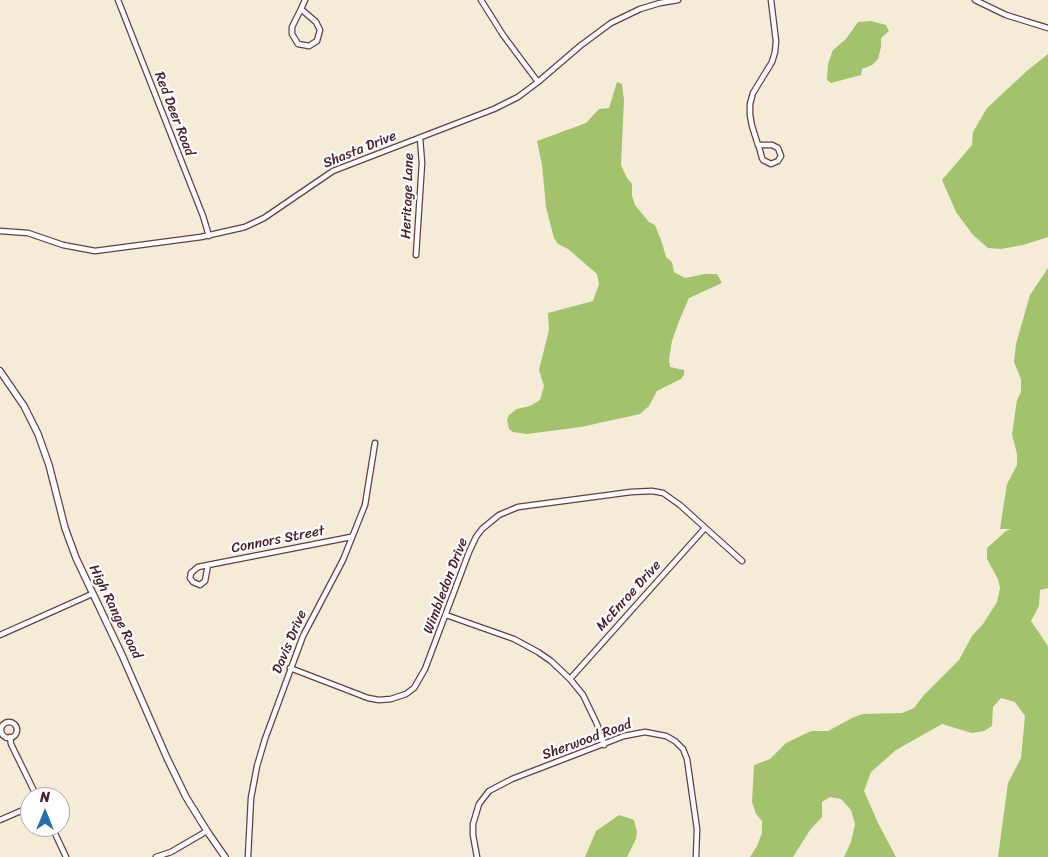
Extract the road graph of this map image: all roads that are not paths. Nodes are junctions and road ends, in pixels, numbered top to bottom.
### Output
1 (118, 0) edge
2 (305, 0) edge
3 (480, 0) edge
4 (678, 0) edge
5 (771, 0) edge
6 (975, 0) edge
7 (301, 9) junction
8 (1048, 28) edge
9 (538, 82) junction
10 (420, 138) junction
11 (758, 144) junction
12 (0, 231) edge
13 (209, 236) junction
14 (416, 255) dead end
15 (0, 371) edge
16 (375, 443) dead end
17 (705, 528) junction
18 (351, 538) junction
19 (742, 561) dead end
20 (208, 565) junction
21 (92, 594) junction
22 (446, 615) junction
23 (0, 635) edge
24 (290, 668) junction
25 (570, 679) junction
26 (10, 737) dead end
27 (604, 744) junction
28 (32, 787) edge
29 (20, 811) edge
30 (0, 820) edge
31 (206, 832) junction
32 (57, 837) edge
33 (66, 857) edge
34 (156, 857) edge
35 (225, 857) edge
36 (248, 857) edge
37 (477, 857) edge
38 (696, 857) edge

1 - 13 street, Red Deer Road
2 - 7 street
3 - 9 street
4 - 9 street, Shasta Drive
5 - 11 street
6 - 8 street
7 - 7 street
9 - 10 street, Shasta Drive
10 - 13 street, Shasta Drive
10 - 14 street, Heritage Lane
11 - 11 street
12 - 13 street, Shasta Drive
15 - 21 street, High Range Road
16 - 18 street, Davis Drive
17 - 19 street, Wimbledon Drive
17 - 22 street, Wimbledon Drive
17 - 25 street, McEnroe Drive
18 - 20 street, Connors Street
18 - 24 street, Davis Drive
20 - 20 street, Connors Street
21 - 23 street
21 - 31 street, High Range Road
22 - 24 street, Wimbledon Drive
22 - 25 street
24 - 36 street, Davis Drive
25 - 27 street
26 - 28 street
27 - 37 street, Sherwood Road
27 - 38 street, Sherwood Road
29 - 30 street
31 - 34 street
31 - 35 street, High Range Road
32 - 33 street

